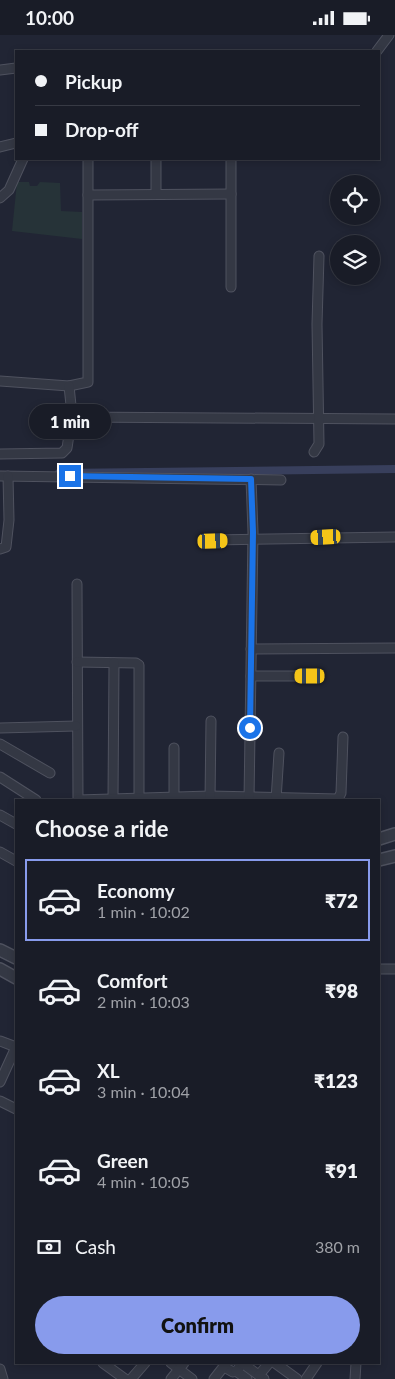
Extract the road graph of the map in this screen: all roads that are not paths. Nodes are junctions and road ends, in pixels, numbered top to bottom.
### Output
1 (389, 35) edge
2 (378, 50) edge
3 (15, 68) edge
4 (0, 70) edge
5 (15, 143) edge
6 (0, 147) edge
7 (23, 160) edge
8 (88, 160) edge
9 (156, 160) edge
10 (231, 160) edge
11 (156, 193) junction
12 (230, 194) junction
13 (88, 195) junction
14 (0, 198) edge
15 (319, 256) dead end
16 (230, 287) dead end
17 (0, 381) edge
18 (69, 386) junction
19 (72, 415) junction
20 (320, 419) junction
21 (395, 419) edge
22 (314, 453) dead end
23 (0, 454) edge
24 (4, 476) edge
25 (251, 479) junction
26 (280, 479) dead end
27 (395, 537) edge
28 (253, 539) junction
29 (213, 541) dead end
30 (0, 549) edge
31 (77, 584) dead end
32 (395, 648) edge
33 (251, 649) junction
34 (77, 662) junction
35 (114, 663) junction
36 (251, 676) junction
37 (310, 676) dead end
38 (211, 721) dead end
39 (76, 726) junction
40 (0, 727) edge
41 (342, 737) dead end
42 (0, 744) edge
43 (174, 748) dead end
44 (279, 753) dead end
45 (50, 773) dead end
46 (0, 777) edge
47 (113, 798) junction
48 (139, 798) junction
49 (210, 798) edge
50 (34, 799) edge
51 (78, 799) edge
52 (96, 799) edge
53 (174, 799) edge
54 (248, 799) edge
55 (276, 799) edge
56 (312, 799) edge
57 (0, 815) edge
58 (15, 823) edge
59 (395, 834) edge
60 (380, 839) edge
61 (0, 852) edge
62 (395, 856) edge
63 (15, 860) edge
64 (380, 860) edge
65 (0, 950) edge
66 (15, 958) edge
67 (0, 969) edge
68 (380, 969) edge
69 (395, 969) edge
70 (15, 977) edge
71 (0, 1041) edge
72 (15, 1047) edge
73 (15, 1049) edge
74 (0, 1082) edge
75 (0, 1101) edge
76 (15, 1108) edge
77 (104, 1364) edge
78 (144, 1364) edge
79 (242, 1364) edge
80 (243, 1364) edge
81 (268, 1364) edge
82 (276, 1364) edge
83 (316, 1364) edge
84 (356, 1364) edge
85 (181, 1366) edge
86 (0, 1369) edge
87 (229, 1370) edge
88 (261, 1377) edge
89 (3, 1379) edge
90 (125, 1379) edge
91 (131, 1379) edge
92 (171, 1379) edge
93 (192, 1379) edge
94 (214, 1379) edge
95 (247, 1379) edge
96 (297, 1379) edge
97 (306, 1379) edge
98 (355, 1379) edge

1 - 2 street
3 - 4 street
5 - 6 street
7 - 14 street
8 - 13 street
9 - 11 street
10 - 12 street
11 - 12 street
11 - 13 street
12 - 16 street
13 - 18 street
15 - 20 street
17 - 18 street
18 - 19 street
19 - 20 street
19 - 23 street
20 - 21 street
20 - 22 street
24 - 25 street
24 - 30 street
25 - 26 street
25 - 28 street
27 - 28 street
28 - 29 street
28 - 33 street
31 - 34 street
32 - 33 street
33 - 36 street
34 - 35 street
34 - 39 street
35 - 47 street
35 - 48 street
36 - 37 street
36 - 54 street
38 - 49 street
39 - 40 street
39 - 51 street
41 - 56 street
42 - 45 street
43 - 53 street
44 - 55 street
46 - 50 street
47 - 48 street
47 - 52 street
48 - 53 street
49 - 53 street
49 - 54 street
54 - 55 street
55 - 56 street
57 - 58 street
59 - 60 street
61 - 63 street
62 - 64 street
65 - 66 street
67 - 70 street
68 - 69 street
71 - 72 street
73 - 74 street
75 - 76 street
77 - 90 street
78 - 91 street
79 - 87 street
80 - 88 street
81 - 88 street
82 - 96 street
83 - 97 street
84 - 98 street
85 - 92 street
85 - 93 street
86 - 89 street
87 - 94 street
87 - 95 street

